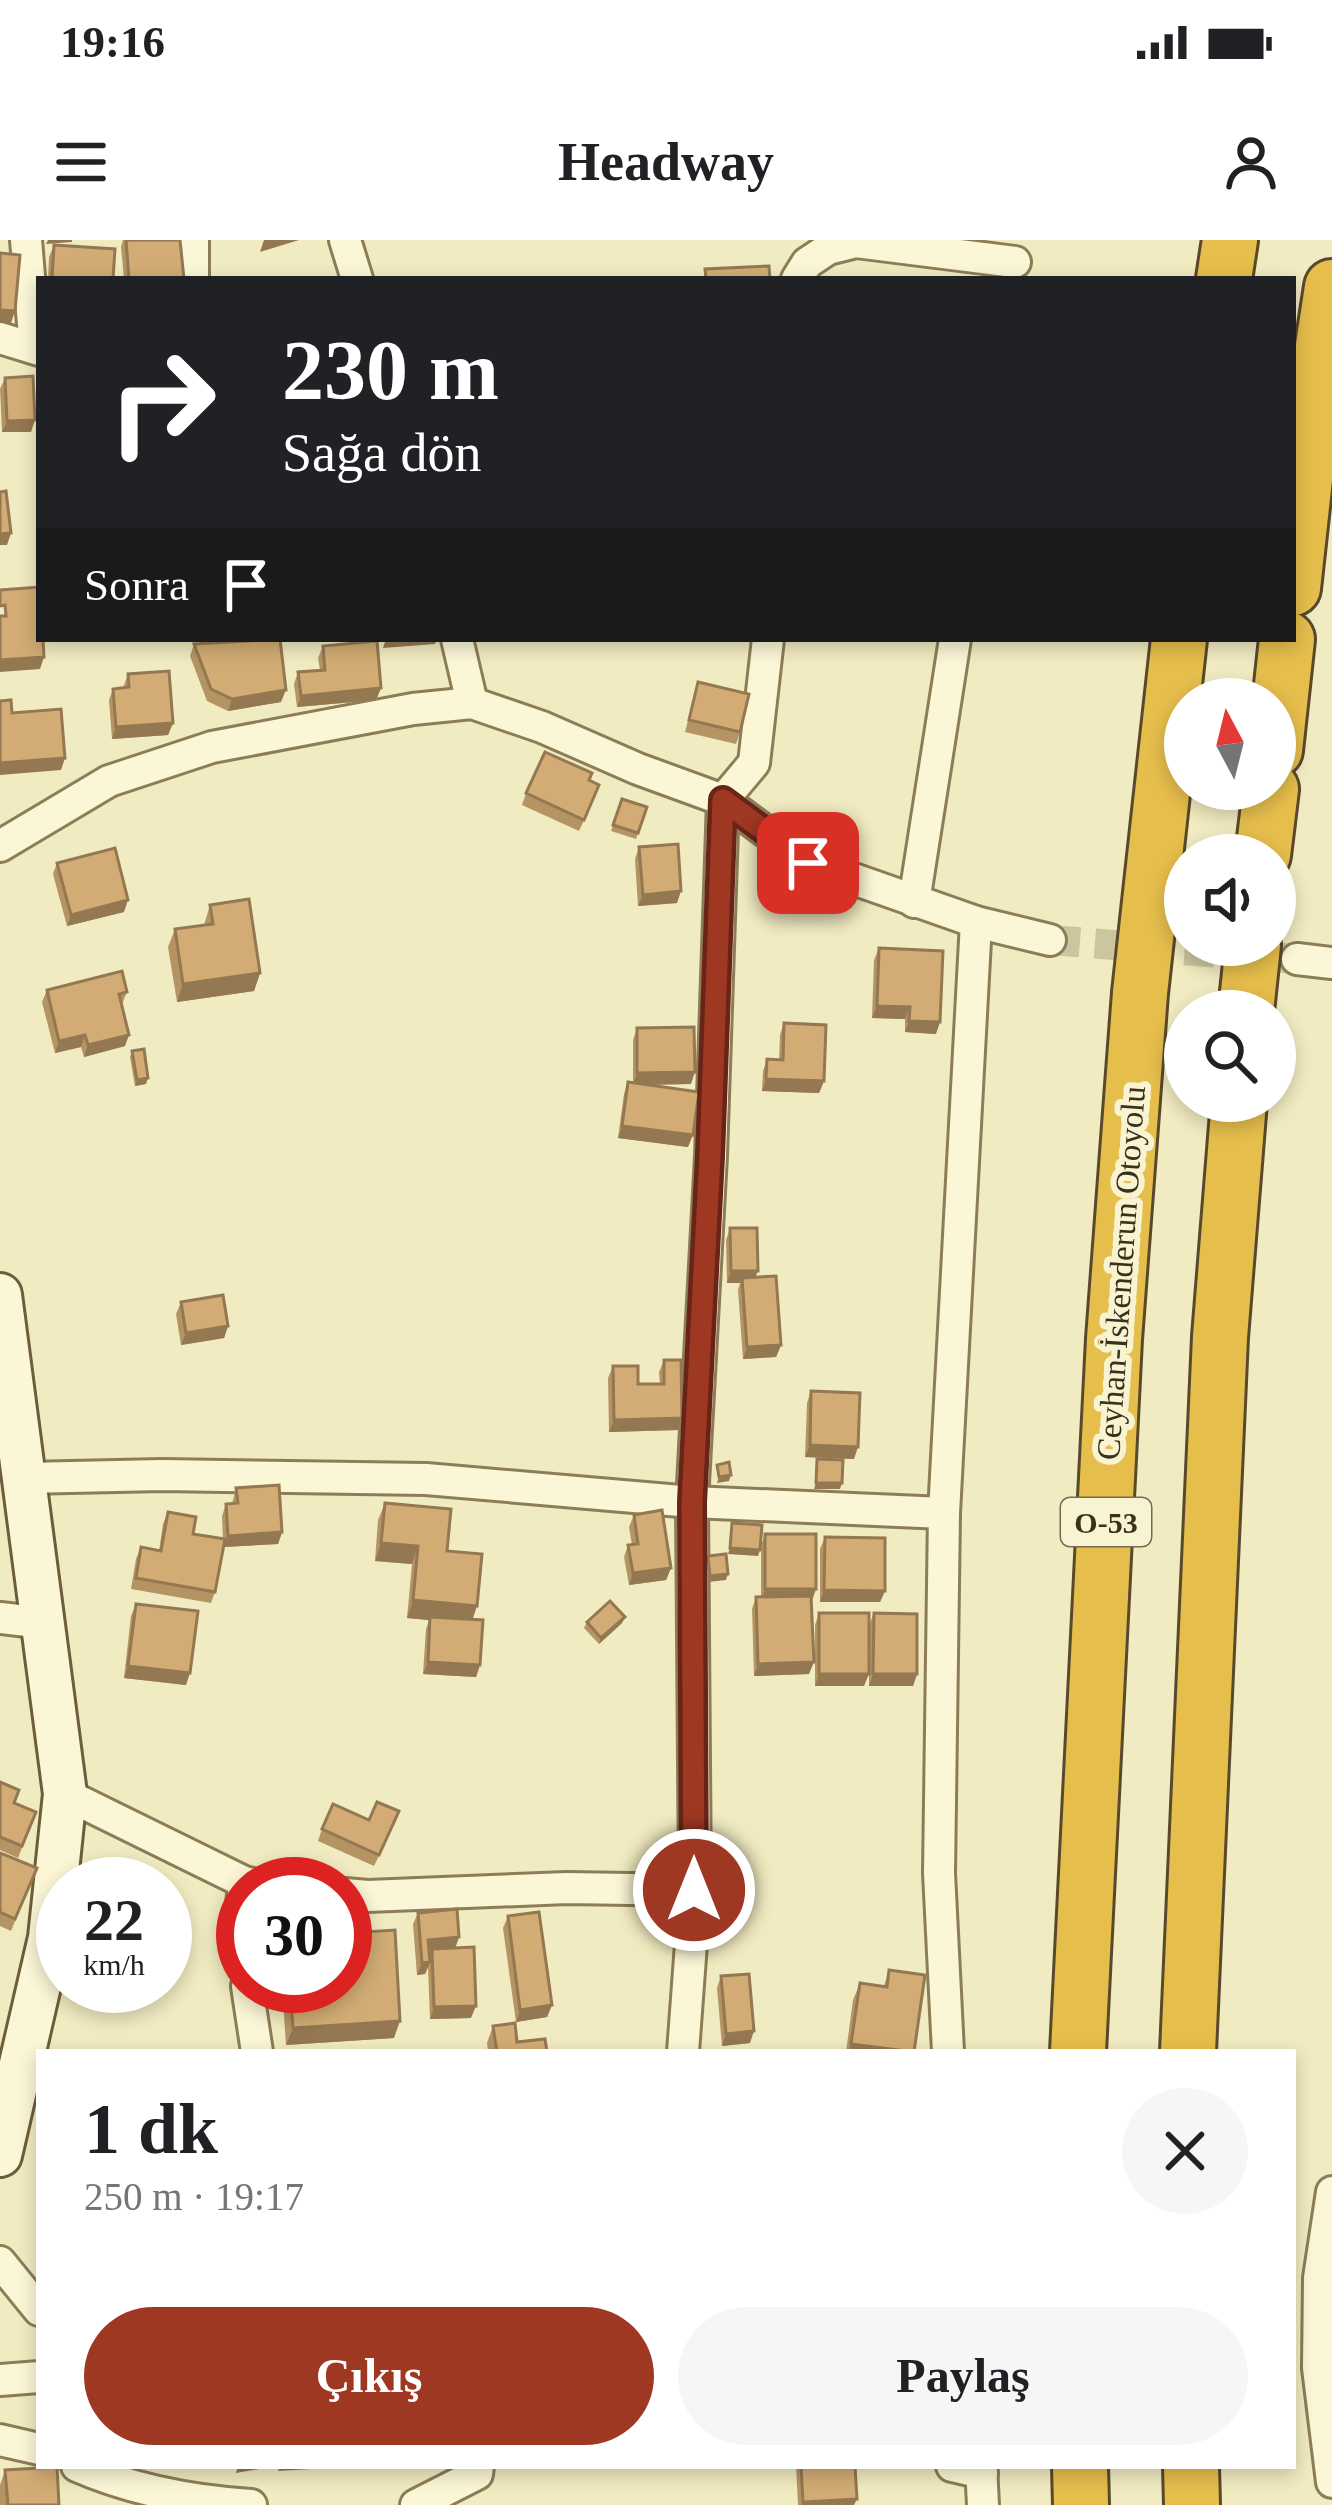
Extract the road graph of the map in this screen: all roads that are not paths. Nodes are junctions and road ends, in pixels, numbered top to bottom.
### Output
1 (26, 240) edge
2 (193, 240) edge
3 (345, 240) edge
4 (1230, 240) edge
5 (1015, 260) edge
6 (193, 276) edge
7 (356, 276) edge
8 (799, 276) edge
9 (1224, 276) edge
10 (1332, 287) edge
11 (0, 338) edge
12 (36, 339) edge
13 (36, 349) edge
14 (1296, 561) edge
15 (458, 642) edge
16 (768, 642) edge
17 (956, 642) edge
18 (1179, 642) edge
19 (1287, 642) edge
20 (1283, 678) edge
21 (472, 703) junction
22 (723, 800) junction
23 (0, 846) edge
24 (914, 902) junction
25 (976, 922) junction
26 (1050, 940) tunnel mouth
27 (1296, 956) tunnel mouth
28 (1332, 963) edge
29 (1237, 1122) edge
30 (0, 1295) edge
31 (25, 1478) junction
32 (692, 1502) junction
33 (944, 1513) junction
34 (0, 1618) edge
35 (44, 1623) junction
36 (65, 1794) junction
37 (216, 1869) edge
38 (694, 1890) junction
39 (372, 1896) edge
40 (251, 2013) edge
41 (257, 2049) edge
42 (683, 2049) edge
43 (948, 2049) edge
44 (1078, 2049) edge
45 (1188, 2049) edge
46 (0, 2155) edge
47 (1332, 2192) edge
48 (0, 2262) edge
49 (36, 2307) edge
50 (36, 2377) edge
51 (0, 2380) edge
52 (0, 2440) edge
53 (1330, 2444) edge
54 (36, 2448) edge
55 (84, 2469) edge
56 (478, 2469) edge
57 (971, 2469) edge
58 (1080, 2469) edge
59 (1191, 2469) edge
60 (1332, 2482) edge
61 (251, 2505) edge
62 (416, 2505) edge
63 (983, 2505) edge
64 (1082, 2505) edge
65 (1192, 2505) edge

1 - 12 street
2 - 6 street
3 - 7 street
4 - 9 highway
5 - 8 street
10 - 14 highway
11 - 13 street
15 - 21 street
16 - 22 street
17 - 24 street
18 - 44 highway, Ceyhan-İskenderun Otoyolu / O-53
19 - 20 highway
21 - 22 street
21 - 23 street
22 - 24 street
22 - 32 street
24 - 25 street
25 - 26 street
25 - 33 street
27 - 28 street
29 - 45 highway
30 - 31 street
31 - 32 street
31 - 35 street
32 - 33 street
32 - 38 street
33 - 43 street
34 - 35 street
35 - 36 street
36 - 37 street
36 - 46 street
38 - 39 street
38 - 42 street
40 - 41 street
47 - 53 street
48 - 49 street
50 - 51 street
52 - 54 street
53 - 60 street
55 - 61 street
56 - 62 street
57 - 63 street
58 - 64 highway
59 - 65 highway

